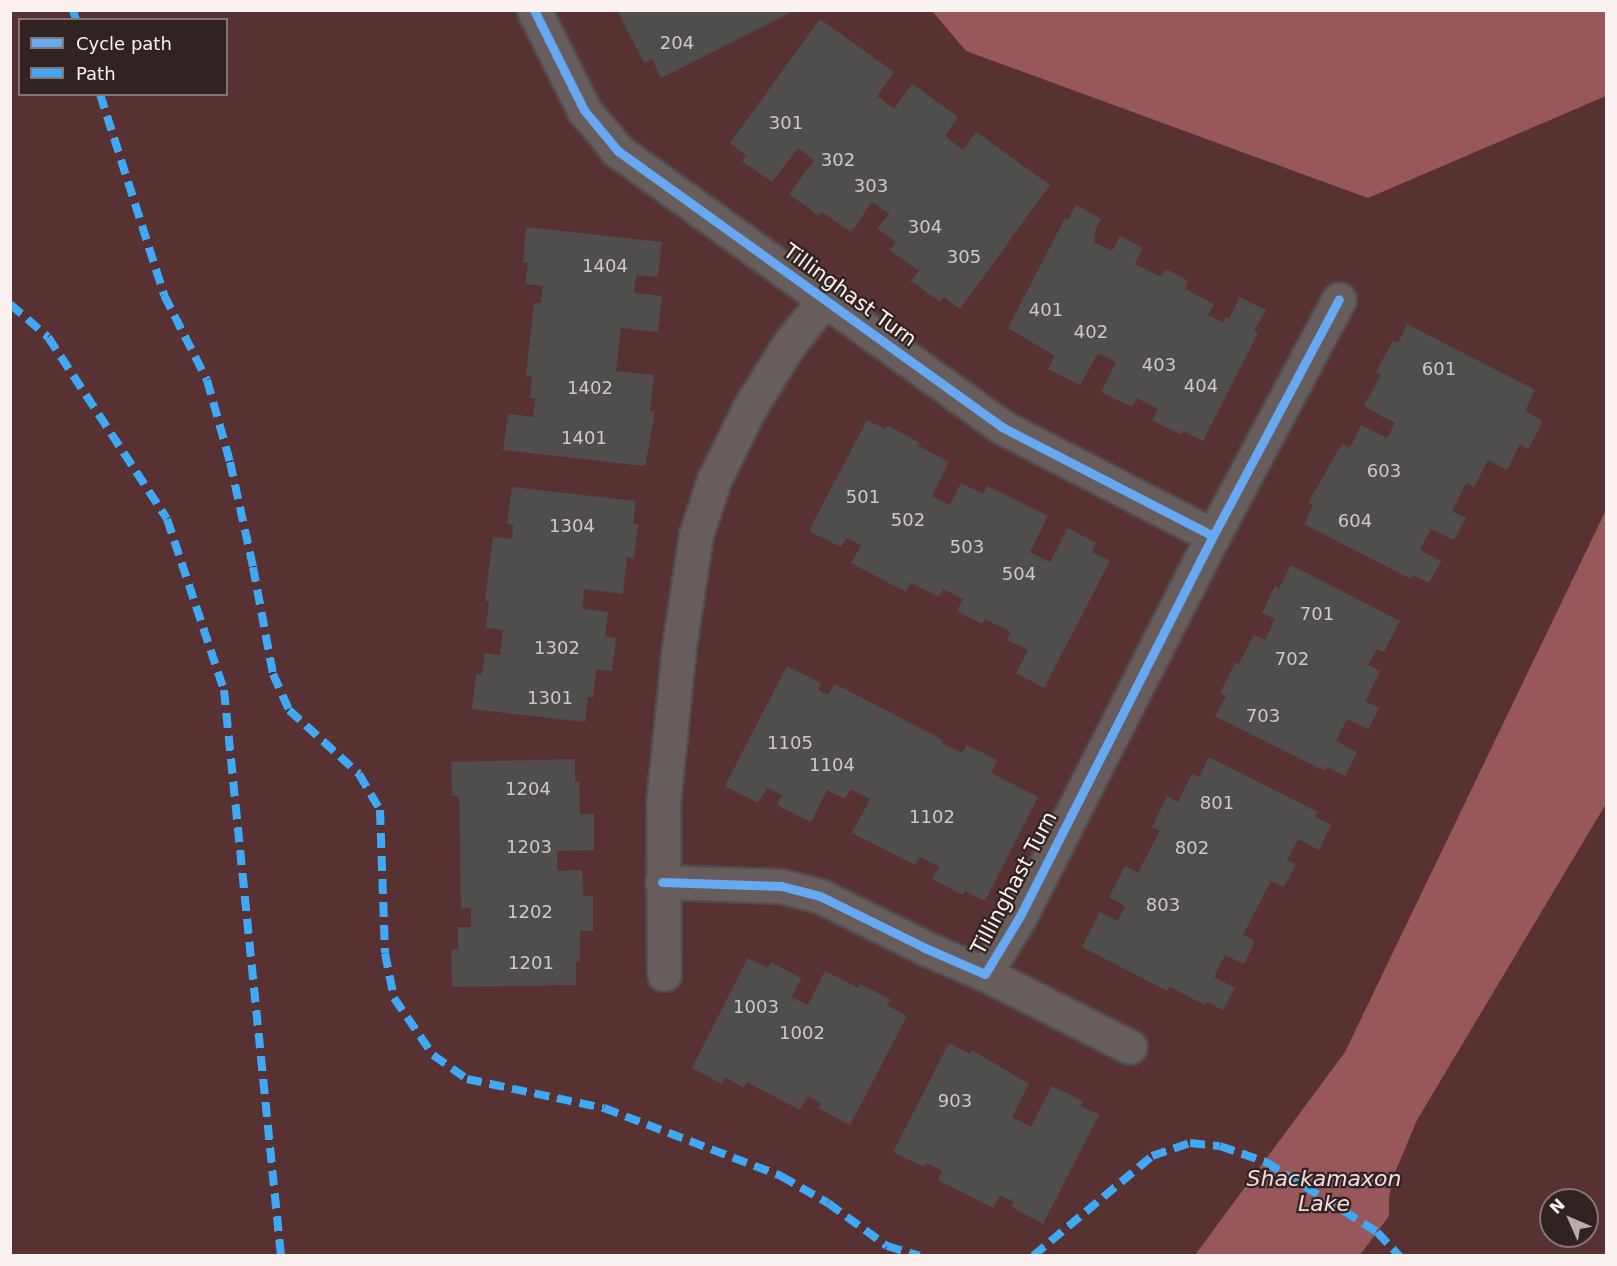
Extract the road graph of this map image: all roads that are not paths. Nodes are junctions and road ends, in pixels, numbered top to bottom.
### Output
1 (534, 10) edge
2 (1339, 299) dead end
3 (825, 300) junction
4 (1213, 536) junction
5 (662, 882) junction
6 (664, 974) dead end
7 (985, 974) junction
8 (1131, 1047) dead end

1 - 3 street, Tillinghast Turn
2 - 4 street, Tillinghast Turn
3 - 4 street, Tillinghast Turn
3 - 5 street, Tillinghast Turn
4 - 7 street, Tillinghast Turn
5 - 6 street, Tillinghast Turn
5 - 7 street, Tillinghast Turn
7 - 8 street

